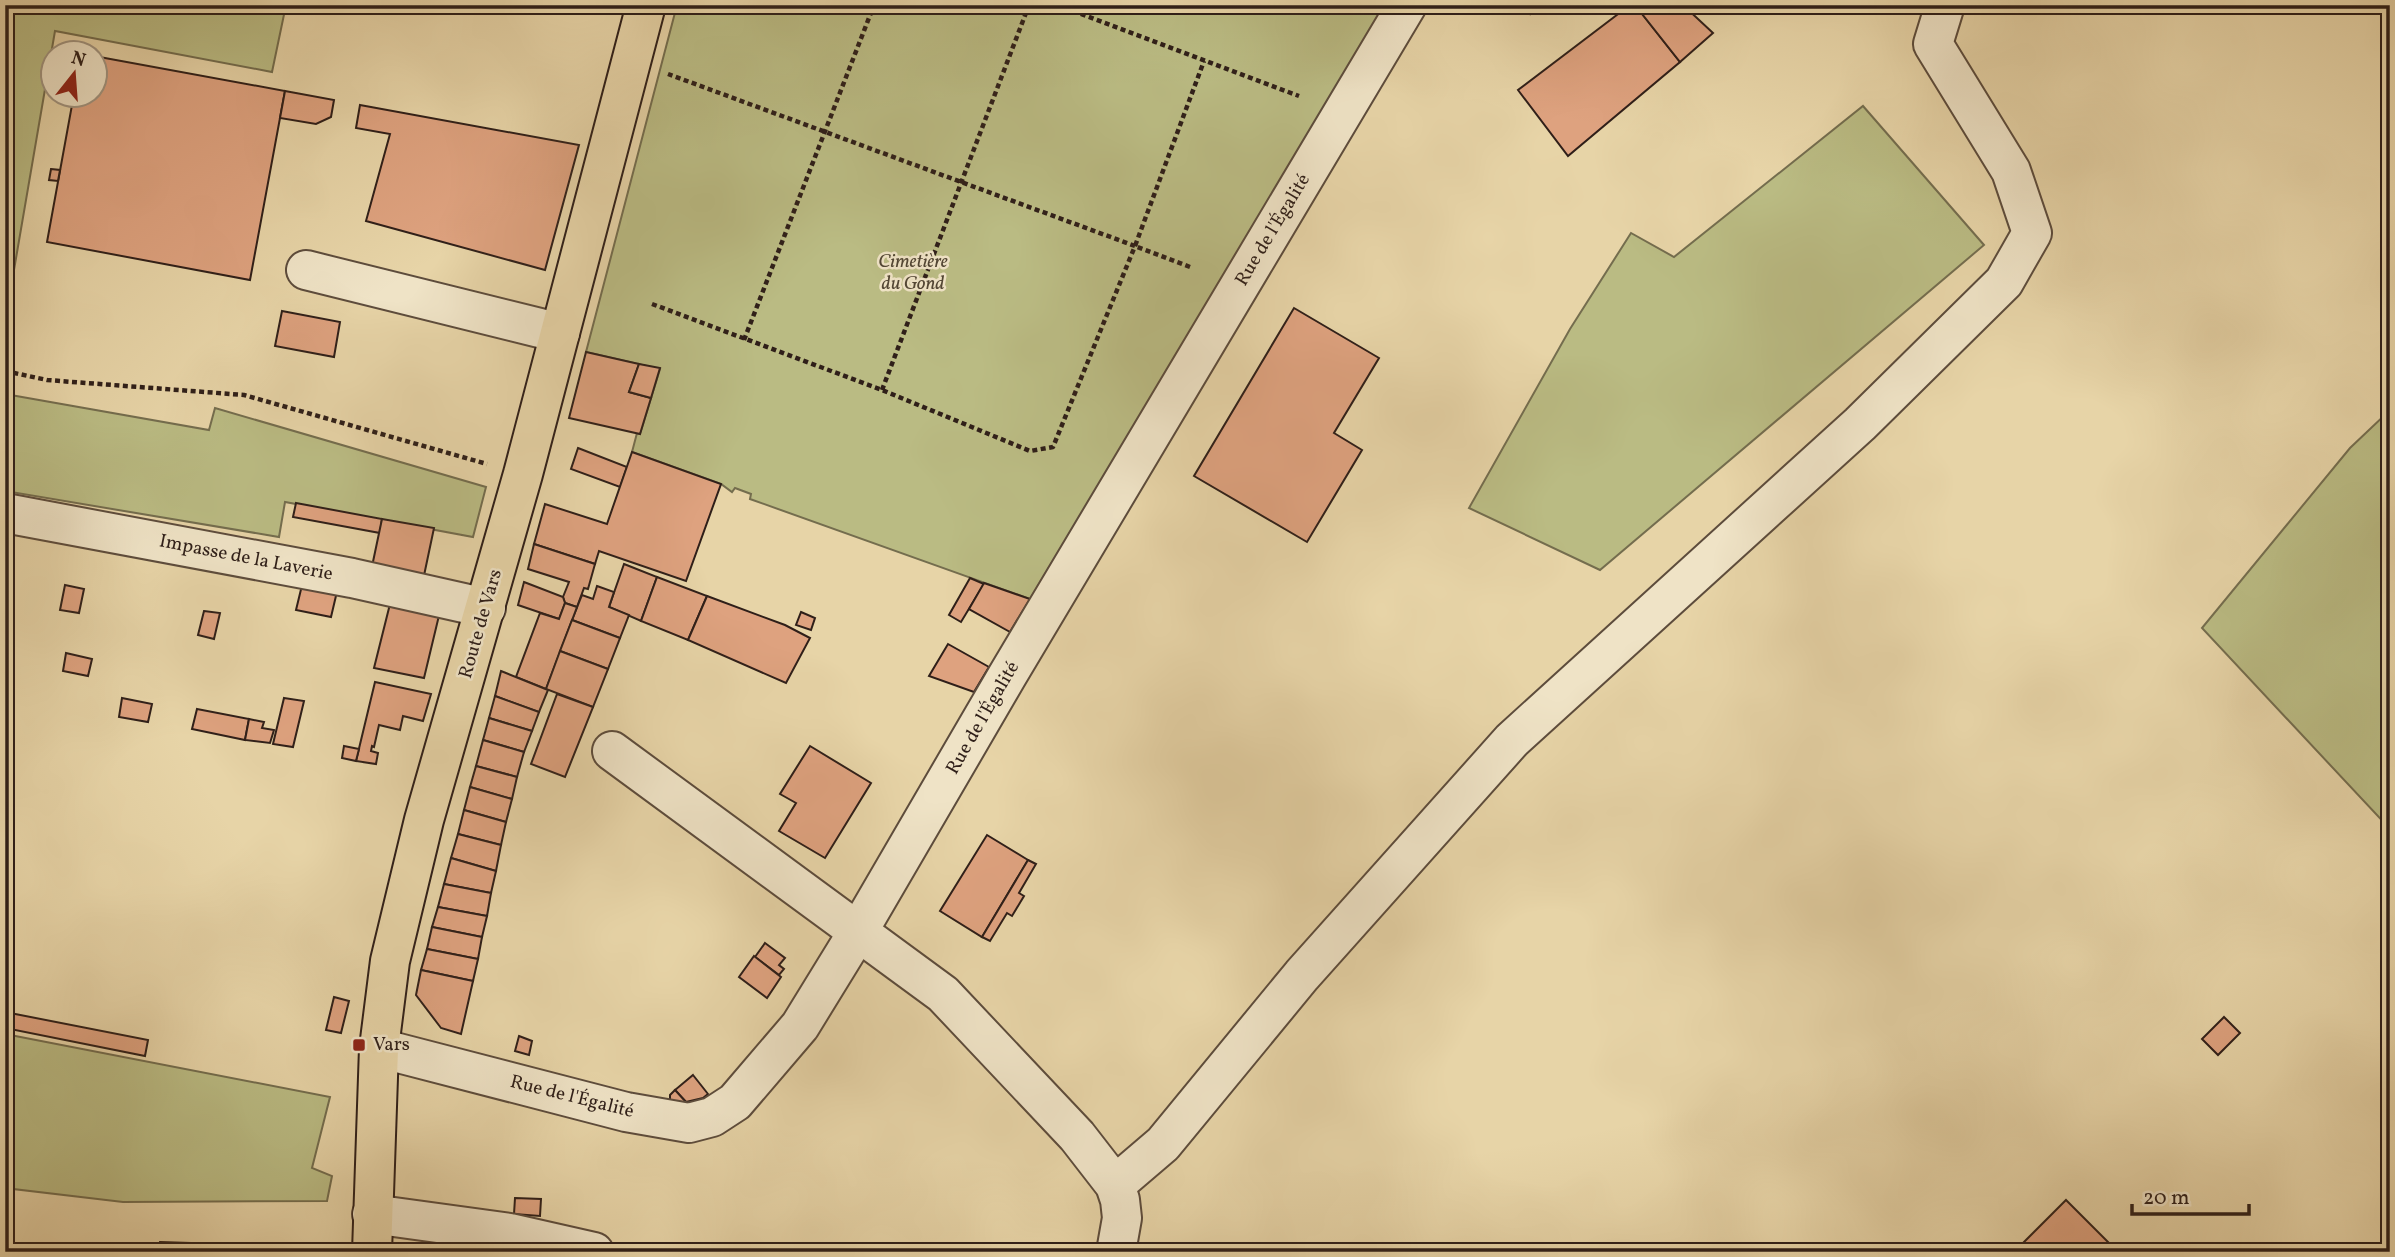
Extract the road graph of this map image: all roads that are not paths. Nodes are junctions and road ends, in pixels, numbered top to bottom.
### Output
1 (646, 5) edge
2 (1407, 5) edge
3 (1945, 5) edge
4 (306, 270) dead end
5 (560, 333) junction
6 (5, 513) edge
7 (486, 608) junction
8 (612, 751) dead end
9 (859, 930) junction
10 (379, 1048) junction
11 (1115, 1185) junction
12 (372, 1214) junction
13 (581, 1250) edge
14 (372, 1252) edge
15 (1116, 1252) edge

1 - 5 main road, Route de Vars
2 - 9 street, Rue de l'Égalité
3 - 11 street
4 - 5 street
5 - 7 main road, Route de Vars
6 - 7 street, Impasse de la Laverie
7 - 10 main road, Route de Vars
8 - 9 street
9 - 10 street, Rue de l'Égalité
9 - 11 street
10 - 12 main road, Route de Vars
11 - 15 street
12 - 13 street
12 - 14 main road, Route de Vars

